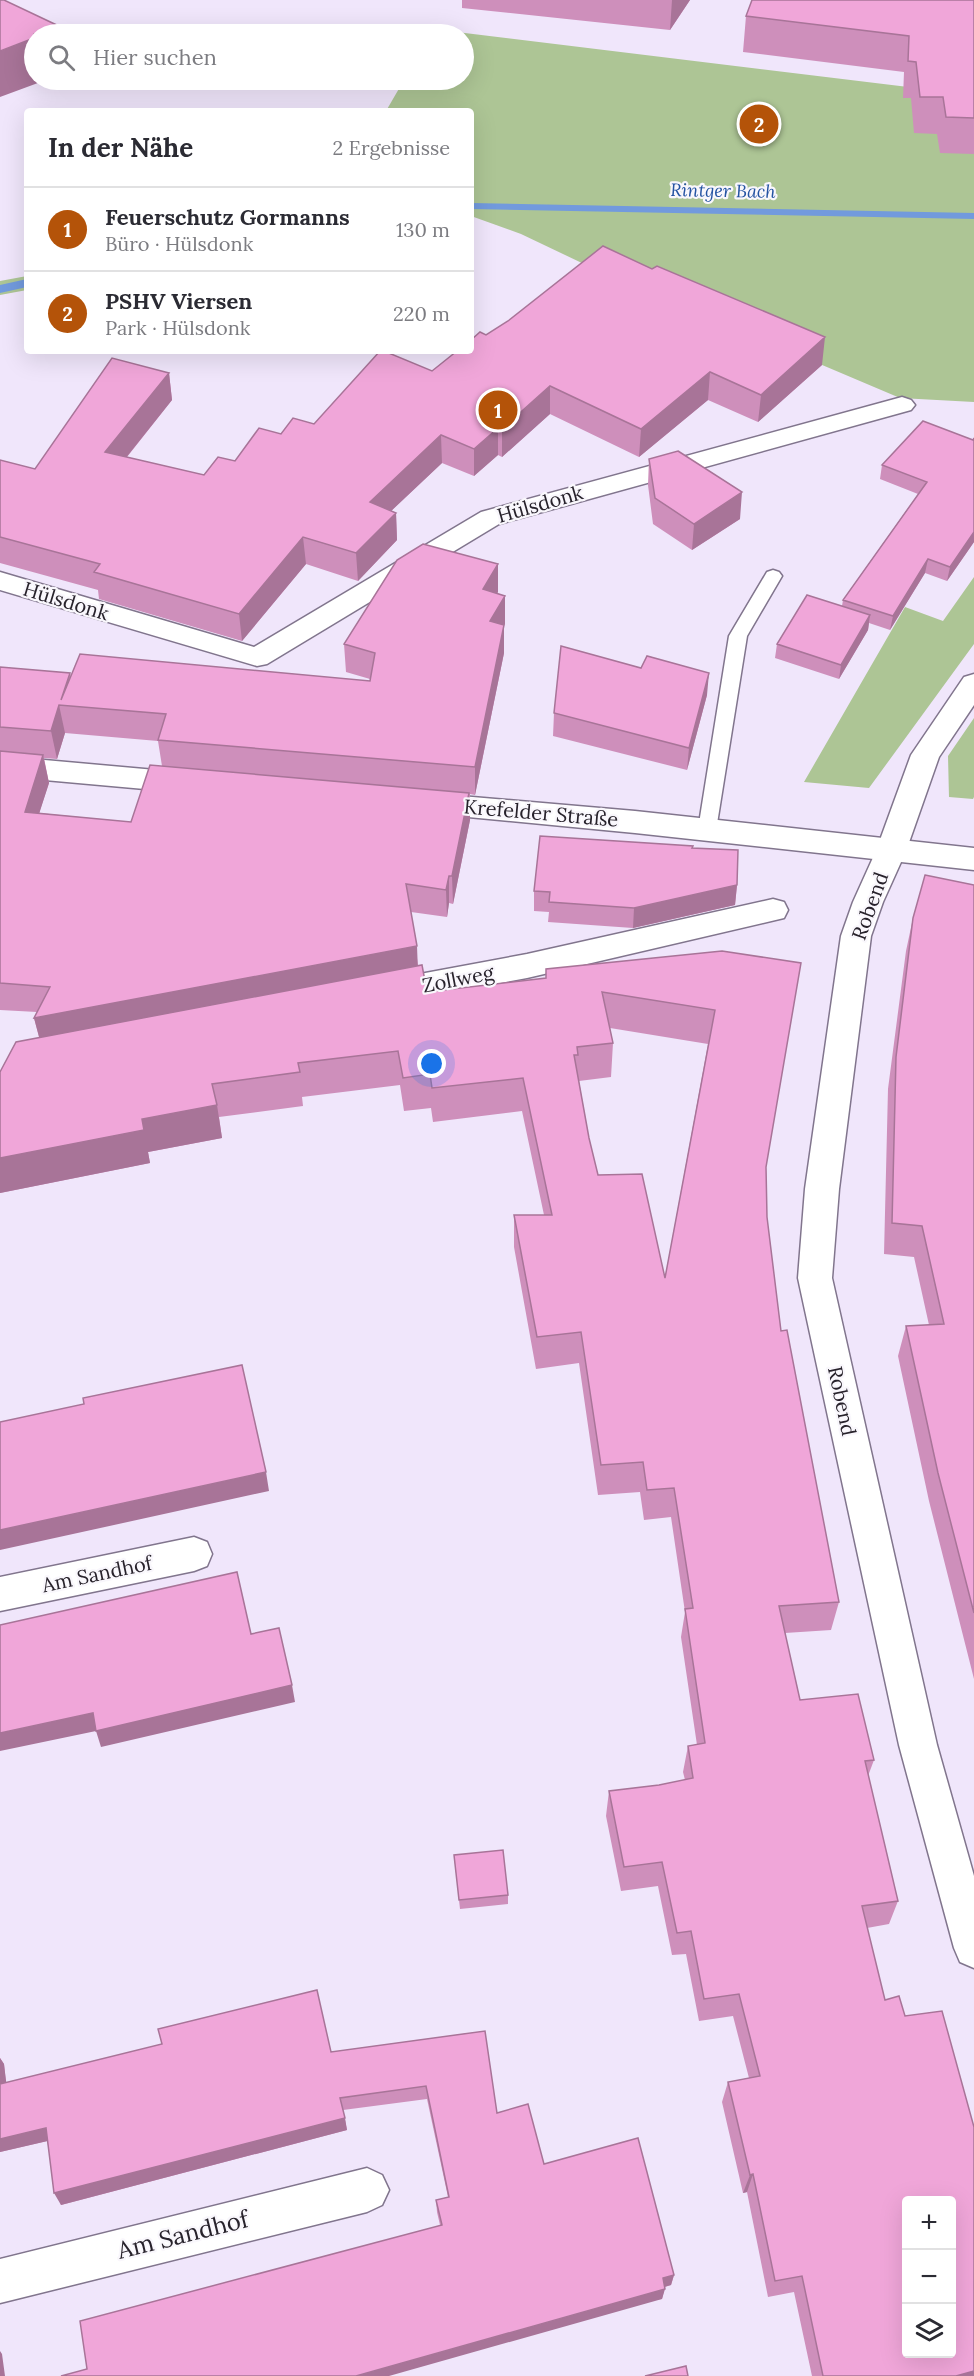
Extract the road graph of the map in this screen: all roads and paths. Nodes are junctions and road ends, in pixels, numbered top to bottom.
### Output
1 (902, 405) dead end
2 (773, 576) dead end
3 (0, 581) edge
4 (974, 684) edge
5 (0, 766) edge
6 (221, 786) edge
7 (399, 801) edge
8 (707, 830) junction
9 (891, 851) junction
10 (974, 859) edge
11 (773, 909) dead end
12 (351, 999) edge
13 (194, 1554) dead end
14 (0, 1594) edge
15 (974, 1948) edge
16 (367, 2190) dead end
17 (0, 2281) edge

1 - 3 street, Hülsdonk
2 - 8 lane
4 - 9 street, Robend
5 - 6 street
7 - 8 street, Krefelder Straße
8 - 9 street, Krefelder Straße
9 - 10 street, Krefelder Straße
9 - 15 street, Robend
11 - 12 street, Zollweg
13 - 14 street, Am Sandhof
16 - 17 street, Am Sandhof

